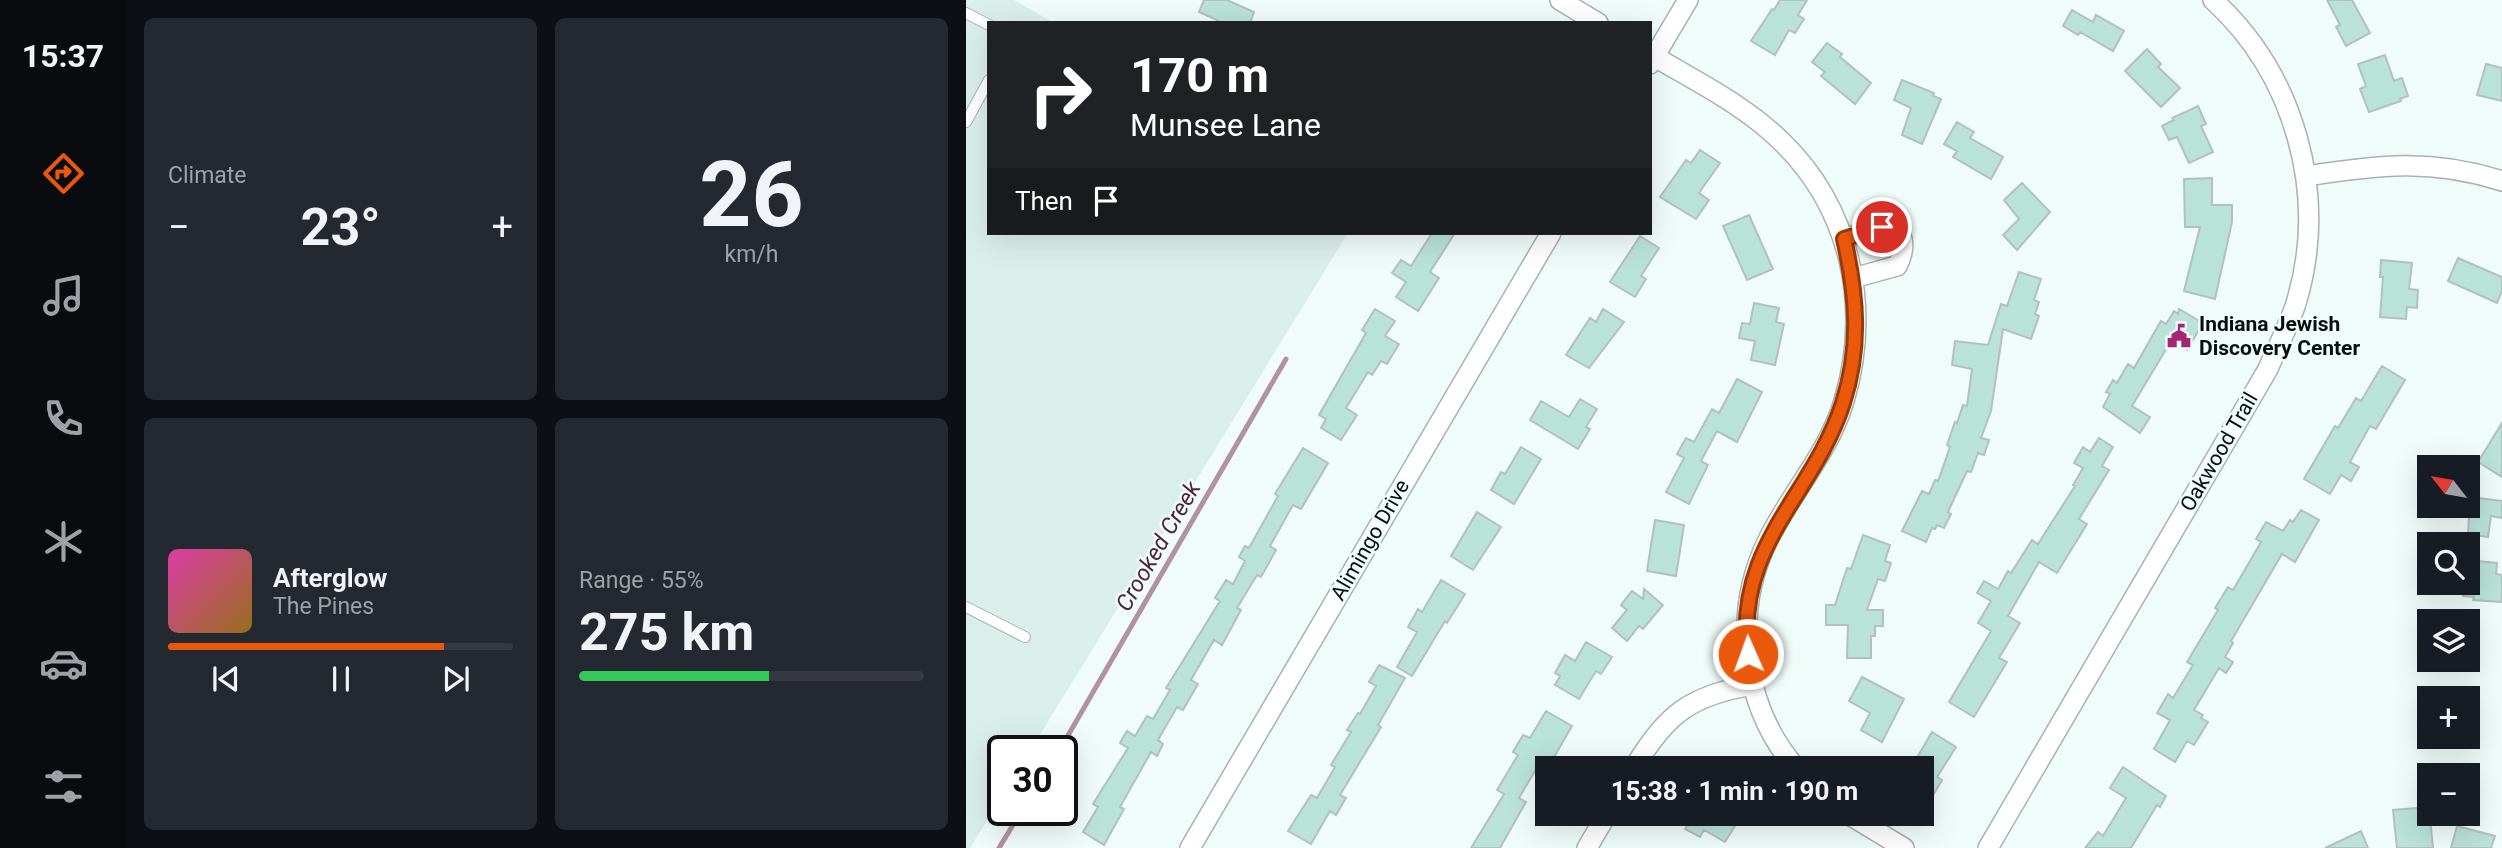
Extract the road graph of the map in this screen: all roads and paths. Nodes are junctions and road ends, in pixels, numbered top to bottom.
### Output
1 (1560, 0) edge
2 (1688, 0) edge
3 (2213, 0) edge
4 (966, 13) edge
5 (1595, 21) edge
6 (987, 24) edge
7 (1652, 58) edge
8 (987, 84) edge
9 (966, 122) edge
10 (2306, 176) junction
11 (2502, 181) edge
12 (1550, 235) edge
13 (1844, 239) junction
14 (1853, 278) junction
15 (966, 607) edge
16 (1025, 637) dead end
17 (1753, 685) junction
18 (1642, 756) edge
19 (1788, 756) edge
20 (1600, 826) edge
21 (1868, 826) edge
22 (1190, 848) edge
23 (1587, 848) edge
24 (1904, 848) edge
25 (1988, 848) edge

1 - 5 street
2 - 7 street
3 - 10 street, Oakwood Trail
4 - 6 lane
7 - 13 street
8 - 9 lane
10 - 11 street
10 - 25 street, Oakwood Trail
12 - 22 street, Alimingo Drive
13 - 14 street
13 - 14 street
14 - 17 street
15 - 16 lane
17 - 18 street
17 - 19 street
20 - 23 street
21 - 24 street

